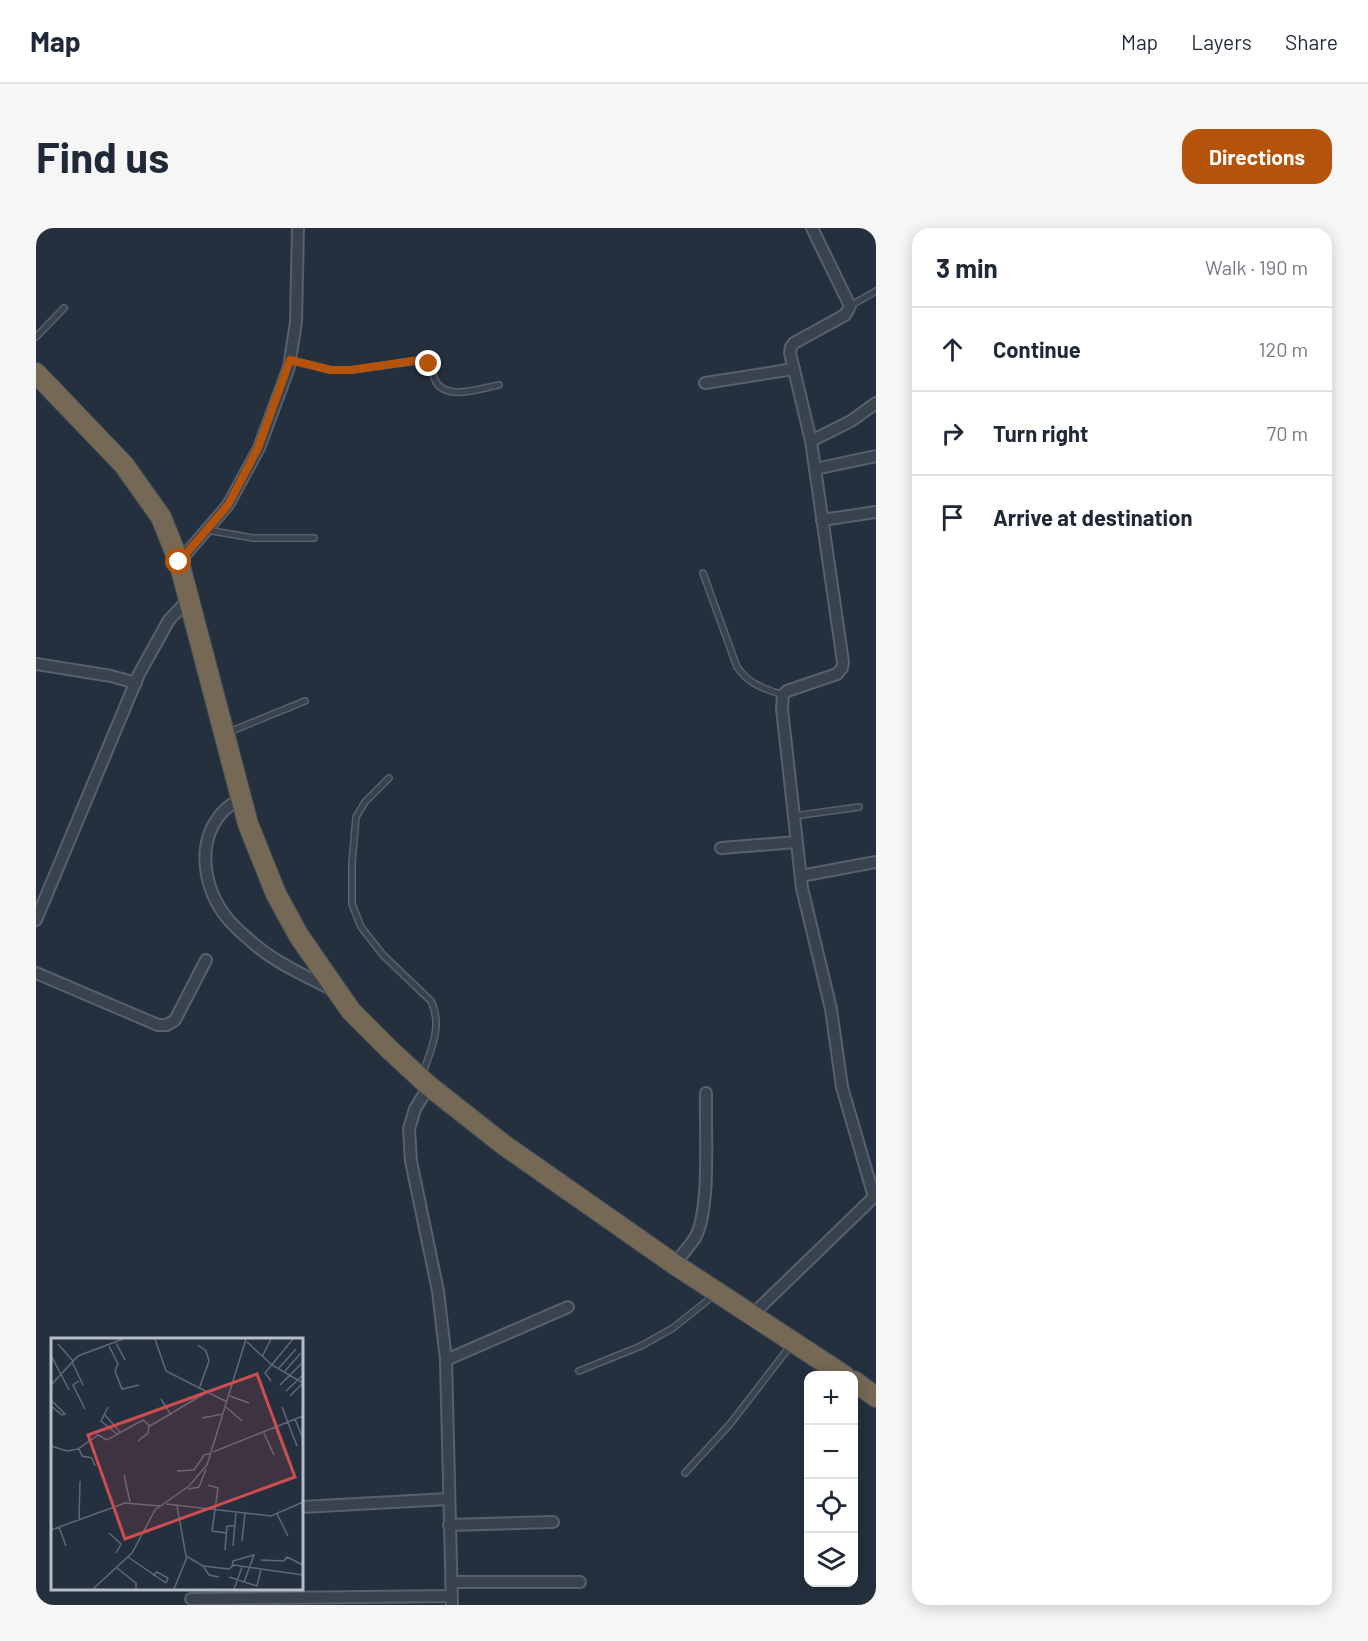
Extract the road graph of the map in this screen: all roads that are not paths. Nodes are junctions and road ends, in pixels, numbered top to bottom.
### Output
1 (298, 228) edge
2 (812, 228) edge
3 (876, 291) edge
4 (850, 306) junction
5 (64, 308) dead end
6 (36, 337) edge
7 (290, 360) junction
8 (794, 369) junction
9 (36, 373) edge
10 (705, 383) dead end
11 (499, 385) dead end
12 (876, 403) edge
13 (811, 441) junction
14 (876, 456) edge
15 (815, 468) junction
16 (876, 512) edge
17 (822, 520) junction
18 (207, 530) junction
19 (314, 538) dead end
20 (179, 562) junction
21 (704, 573) dead end
22 (189, 599) junction
23 (36, 664) edge
24 (136, 683) junction
25 (783, 695) junction
26 (305, 701) dead end
27 (224, 734) junction
28 (389, 778) dead end
29 (241, 797) junction
30 (859, 807) dead end
31 (794, 816) junction
32 (797, 842) junction
33 (721, 848) dead end
34 (876, 862) edge
35 (801, 876) junction
36 (36, 920) edge
37 (206, 960) dead end
38 (36, 973) edge
39 (338, 993) junction
40 (425, 1083) junction
41 (706, 1093) dead end
42 (875, 1196) edge
43 (674, 1264) junction
44 (717, 1293) junction
45 (568, 1307) dead end
46 (751, 1316) junction
47 (794, 1341) junction
48 (446, 1360) junction
49 (579, 1371) dead end
50 (838, 1371) edge
51 (858, 1384) edge
52 (876, 1397) edge
53 (685, 1473) dead end
54 (448, 1499) junction
55 (303, 1508) edge
56 (553, 1522) dead end
57 (449, 1525) junction
58 (451, 1582) junction
59 (580, 1582) dead end
60 (275, 1593) edge
61 (191, 1599) dead end
62 (452, 1601) edge

1 - 7 street
2 - 4 street
3 - 4 lane
4 - 8 street
5 - 6 lane
7 - 11 lane
7 - 18 street
8 - 10 street
8 - 13 street
9 - 20 highway
12 - 13 street
13 - 15 street
14 - 15 street
15 - 17 street
16 - 17 street
17 - 25 street
18 - 19 lane
18 - 20 street
20 - 22 highway
21 - 25 lane
22 - 24 street
22 - 27 highway
23 - 24 street
24 - 36 street
25 - 31 street
26 - 27 lane
27 - 29 highway
28 - 40 lane
29 - 39 highway
29 - 39 street
30 - 31 lane
31 - 32 street
32 - 33 street
32 - 35 street
34 - 35 street
35 - 42 street
37 - 38 street
39 - 40 highway
40 - 43 highway
40 - 48 street
41 - 43 street
42 - 46 street
43 - 44 highway
44 - 46 highway
44 - 49 lane
45 - 48 street
46 - 47 highway
47 - 50 highway
47 - 53 lane
48 - 54 street
51 - 52 highway
54 - 55 street
54 - 57 street
56 - 57 street
57 - 58 street
58 - 59 street
58 - 62 street
60 - 61 street
60 - 62 street

